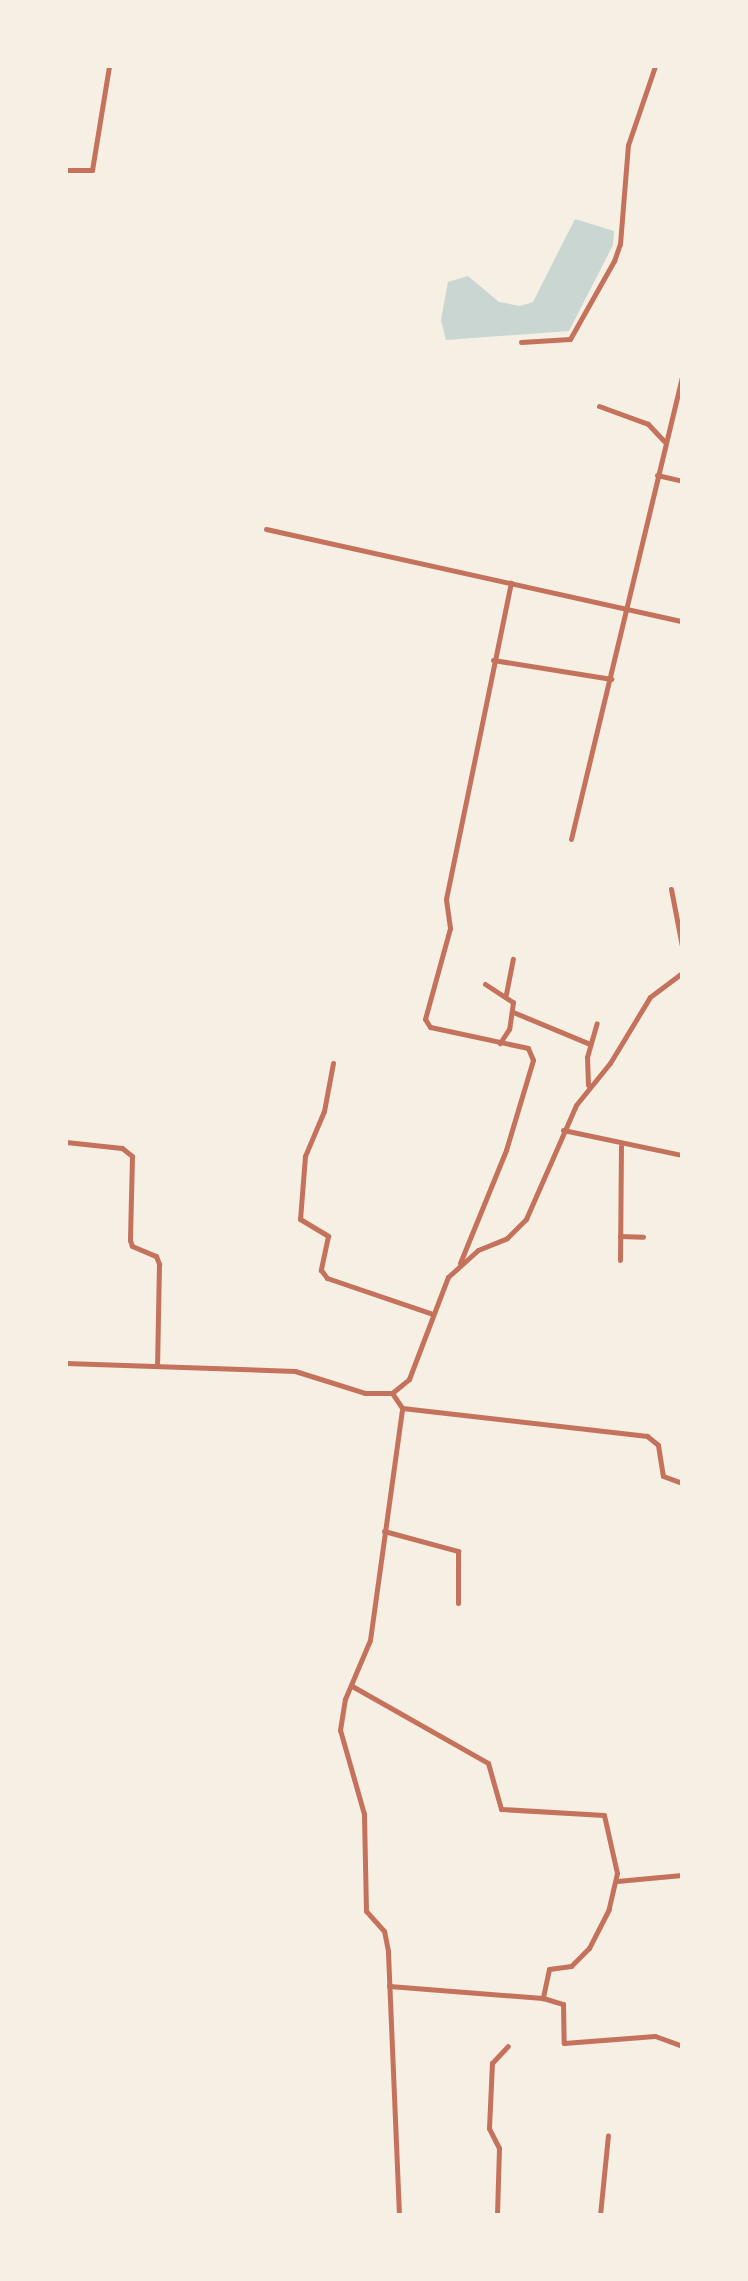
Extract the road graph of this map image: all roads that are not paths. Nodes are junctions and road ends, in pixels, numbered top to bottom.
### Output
1 (109, 66) edge
2 (655, 66) edge
3 (66, 170) edge
4 (521, 342) dead end
5 (682, 378) edge
6 (599, 406) dead end
7 (665, 442) junction
8 (657, 475) junction
9 (682, 481) edge
10 (266, 529) dead end
11 (511, 583) junction
12 (627, 609) junction
13 (682, 621) edge
14 (493, 660) junction
15 (611, 679) junction
16 (571, 839) dead end
17 (671, 889) dead end
18 (682, 946) edge
19 (513, 959) dead end
20 (682, 973) edge
21 (485, 984) dead end
22 (506, 995) junction
23 (513, 1012) junction
24 (597, 1023) dead end
25 (500, 1043) junction
26 (590, 1044) junction
27 (333, 1063) dead end
28 (588, 1086) junction
29 (563, 1130) junction
30 (66, 1142) edge
31 (621, 1146) junction
32 (682, 1155) edge
33 (620, 1236) junction
34 (643, 1237) dead end
35 (620, 1260) dead end
36 (459, 1264) junction
37 (430, 1313) junction
38 (66, 1363) edge
39 (157, 1366) junction
40 (392, 1393) junction
41 (402, 1408) junction
42 (682, 1483) edge
43 (384, 1531) junction
44 (458, 1603) dead end
45 (352, 1686) junction
46 (682, 1875) edge
47 (617, 1881) junction
48 (389, 1986) junction
49 (543, 1998) junction
50 (508, 2046) dead end
51 (682, 2046) edge
52 (608, 2135) dead end
53 (399, 2215) edge
54 (497, 2215) edge
55 (600, 2215) edge

1 - 3 street
2 - 4 street
5 - 7 street
6 - 7 street
7 - 8 street
8 - 9 street
8 - 12 street
10 - 11 street
11 - 12 street
11 - 14 street
12 - 13 street
12 - 15 street
14 - 15 street
14 - 25 street
15 - 16 street
17 - 18 street
19 - 22 street
20 - 28 street
21 - 22 street
22 - 23 street
23 - 25 street
23 - 26 street
24 - 26 street
25 - 36 street
26 - 28 street
27 - 37 street
28 - 29 street
29 - 31 street
29 - 36 street
30 - 39 street
31 - 32 street
31 - 33 street
33 - 34 street
33 - 35 street
36 - 37 street
37 - 40 street
38 - 39 street
39 - 40 street
40 - 41 street
41 - 42 street
41 - 43 street
43 - 44 street
43 - 45 street
45 - 47 street
45 - 48 street
46 - 47 street
47 - 49 street
48 - 49 street
48 - 53 street
49 - 51 street
50 - 54 street
52 - 55 street

